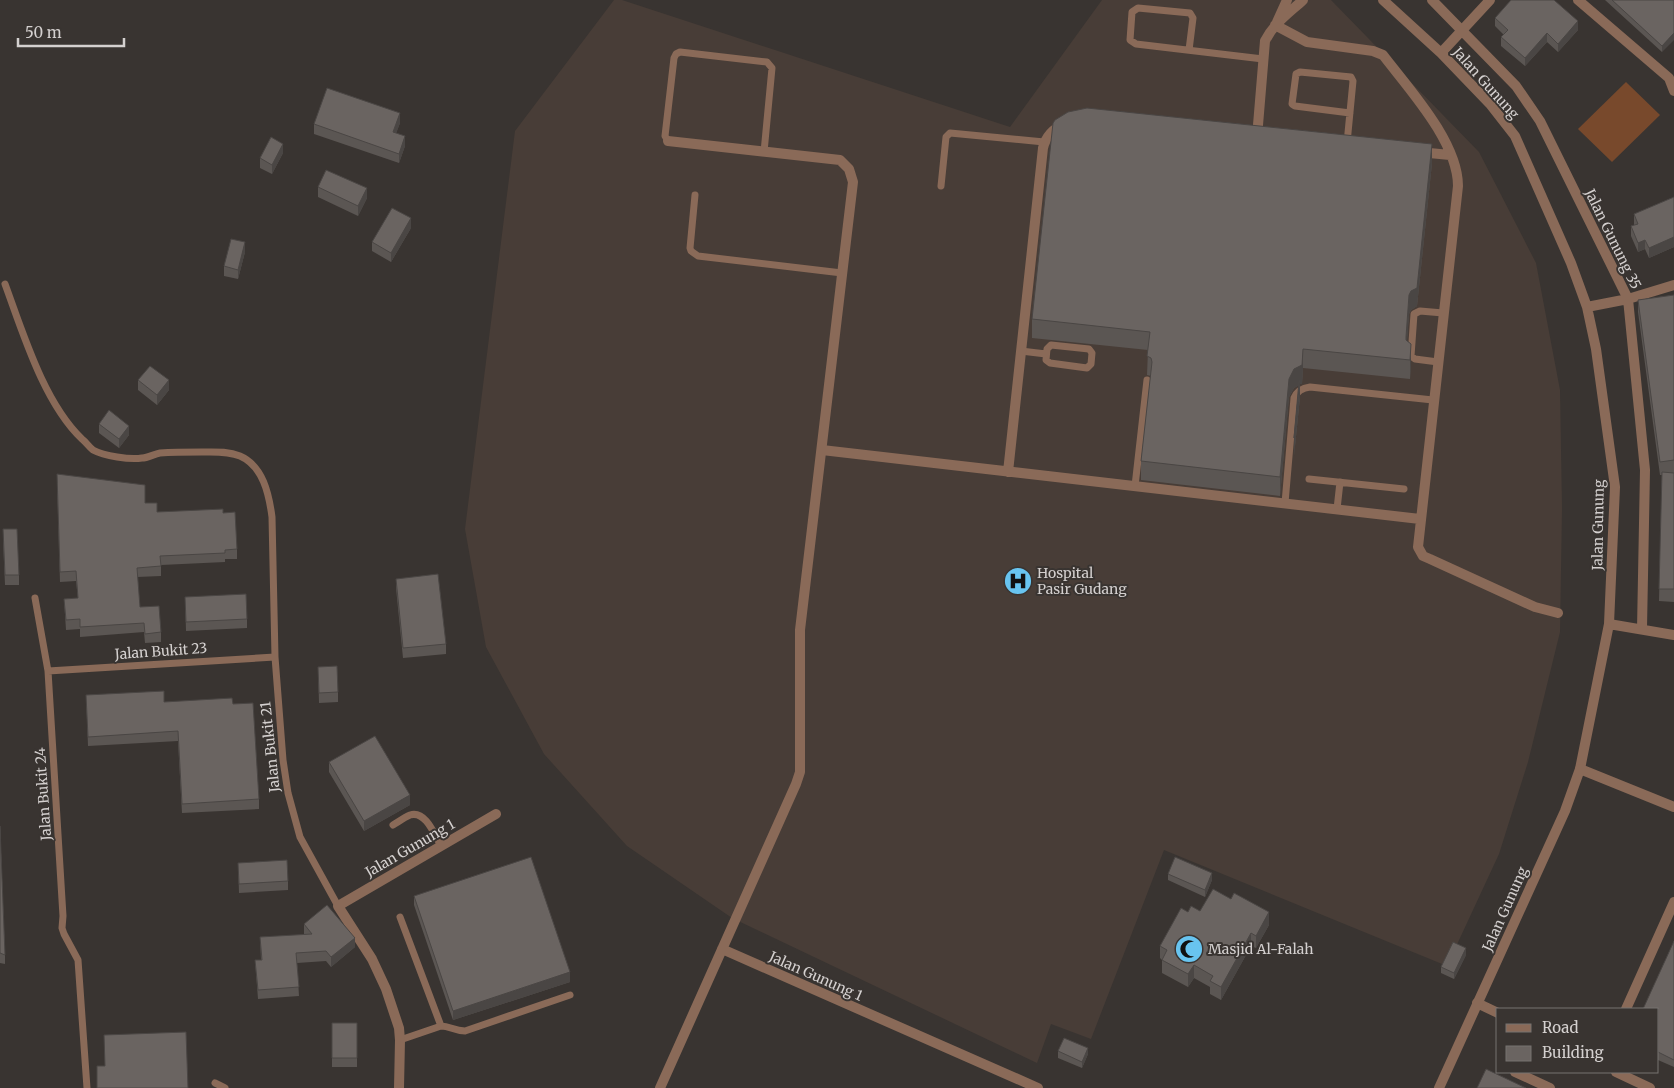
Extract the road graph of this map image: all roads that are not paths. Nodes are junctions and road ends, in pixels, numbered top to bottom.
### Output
1 (1287, 0) edge
2 (1303, 0) edge
3 (1383, 0) edge
4 (1432, 0) edge
5 (1490, 0) edge
6 (1578, 0) edge
7 (1275, 25) junction
8 (1462, 30) junction
9 (1189, 50) junction
10 (1441, 53) junction
11 (1263, 59) junction
12 (1671, 76) edge
13 (1674, 91) edge
14 (1350, 113) junction
15 (1073, 121) edge
16 (1257, 137) edge
17 (668, 141) joint
18 (1044, 142) junction
19 (1347, 146) edge
20 (764, 152) junction
21 (1412, 152) edge
22 (1450, 155) junction
23 (941, 186) dead end
24 (696, 195) dead end
25 (842, 274) junction
26 (5, 284) dead end
27 (1674, 285) edge
28 (1628, 299) junction
29 (1587, 307) junction
30 (1443, 313) junction
31 (1021, 351) junction
32 (1046, 354) junction
33 (1438, 362) junction
34 (1147, 380) dead end
35 (1433, 400) junction
36 (822, 450) junction
37 (1008, 472) junction
38 (1309, 478) dead end
39 (1340, 482) junction
40 (1135, 486) junction
41 (1404, 489) dead end
42 (1285, 503) junction
43 (1337, 509) junction
44 (1420, 519) junction
45 (35, 598) dead end
46 (1558, 613) dead end
47 (1609, 624) junction
48 (1642, 629) junction
49 (1674, 635) edge
50 (275, 657) junction
51 (48, 671) junction
52 (1580, 769) junction
53 (1674, 807) edge
54 (496, 814) dead end
55 (393, 825) dead end
56 (442, 846) junction
57 (1674, 902) edge
58 (338, 906) junction
59 (400, 917) dead end
60 (722, 950) junction
61 (570, 995) dead end
62 (1477, 1003) junction
63 (1626, 1008) edge
64 (1496, 1012) edge
65 (441, 1026) junction
66 (400, 1040) junction
67 (1518, 1073) edge
68 (1618, 1073) edge
69 (215, 1083) dead end
70 (87, 1088) edge
71 (225, 1088) edge
72 (399, 1088) edge
73 (660, 1088) edge
74 (1038, 1088) edge
75 (1439, 1088) edge
76 (1550, 1088) edge
77 (1650, 1088) edge

1 - 7 street
2 - 7 street
3 - 10 street, Jalan Gunung
4 - 8 street, Jalan Gunung 35
5 - 8 street
6 - 12 street
7 - 11 street
7 - 22 street
8 - 10 street
8 - 28 street, Jalan Gunung 35
9 - 9 lane
9 - 11 lane
10 - 29 street, Jalan Gunung
11 - 16 street
12 - 13 street
14 - 14 lane
14 - 19 lane
15 - 18 street
17 - 20 street
17 - 20 lane
18 - 23 lane
18 - 31 street
20 - 25 street
21 - 22 street
22 - 30 street
24 - 25 lane
25 - 36 street
26 - 50 lane, Jalan Bukit 21
27 - 28 street
28 - 29 street
28 - 48 street, Jalan Gunung 35
29 - 47 street, Jalan Gunung
30 - 33 street
30 - 33 lane
31 - 32 lane
31 - 37 street
32 - 32 lane
33 - 35 street
34 - 40 lane
35 - 42 lane
35 - 44 street
36 - 37 street
36 - 60 street
37 - 40 street
38 - 39 lane
39 - 41 lane
39 - 43 lane
40 - 42 street
42 - 43 street
43 - 44 street
44 - 46 street
45 - 51 lane, Jalan Bukit 24
47 - 48 street
47 - 52 street, Jalan Gunung
48 - 49 street
50 - 51 lane, Jalan Bukit 23
50 - 58 lane, Jalan Bukit 21
51 - 70 lane, Jalan Bukit 24
52 - 53 street
52 - 62 street, Jalan Gunung
54 - 56 street, Jalan Gunung 1
55 - 56 lane
56 - 58 street, Jalan Gunung 1
57 - 63 street
58 - 66 street, Jalan Bukit 21
59 - 65 lane
60 - 73 street
60 - 74 street, Jalan Gunung 1
61 - 65 lane
62 - 64 street
62 - 75 street, Jalan Gunung
65 - 66 lane
66 - 72 street, Jalan Bukit 21
67 - 76 street
68 - 77 street
69 - 71 lane

